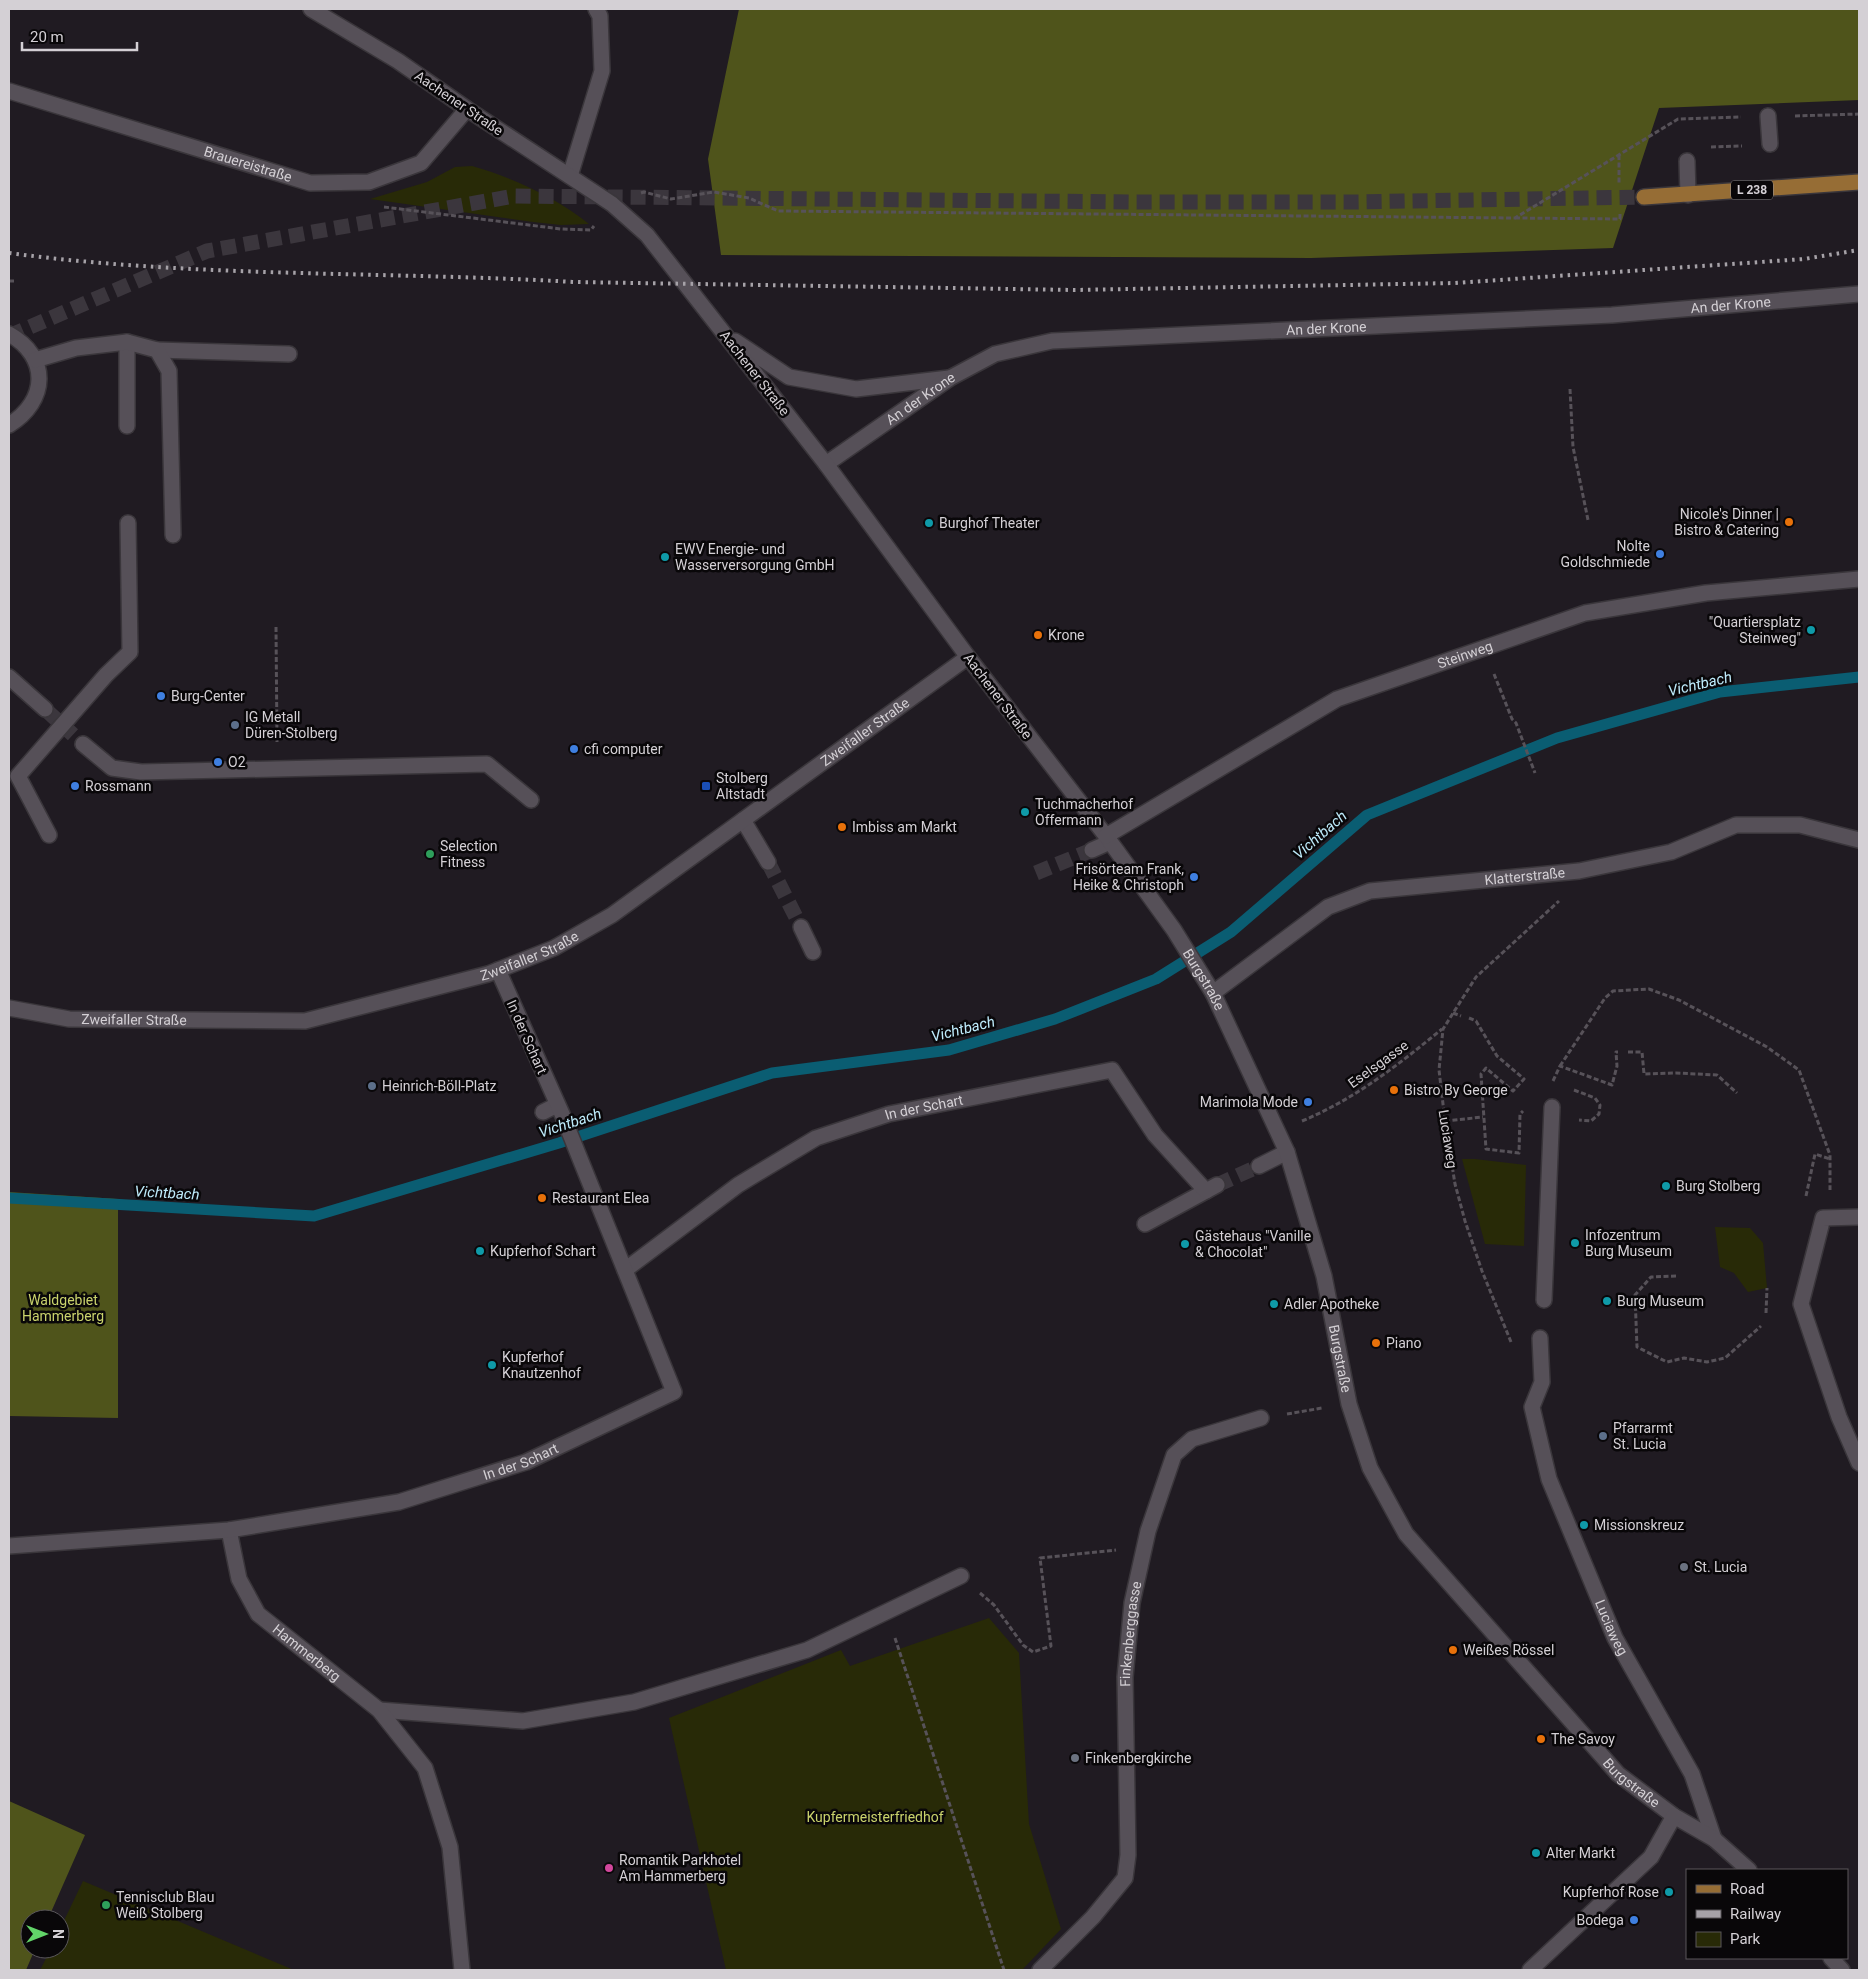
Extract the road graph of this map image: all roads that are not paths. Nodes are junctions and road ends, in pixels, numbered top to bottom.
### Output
1 (311, 9) edge
2 (596, 9) edge
3 (9, 91) edge
4 (467, 110) junction
5 (1768, 116) road end
6 (1770, 144) road end
7 (1687, 161) road end
8 (570, 176) junction
9 (1859, 182) edge
10 (1688, 194) junction
11 (1644, 197) tunnel mouth
12 (1859, 294) edge
13 (722, 332) junction
14 (9, 334) edge
15 (126, 342) junction
16 (156, 350) junction
17 (289, 354) dead end
18 (35, 360) junction
19 (950, 378) junction
20 (9, 425) edge
21 (127, 426) dead end
22 (826, 464) junction
23 (128, 523) dead end
24 (173, 535) dead end
25 (1859, 579) edge
26 (968, 657) junction
27 (9, 677) edge
28 (45, 709) tunnel mouth
29 (83, 744) tunnel mouth
30 (531, 800) dead end
31 (743, 820) junction
32 (49, 835) dead end
33 (1108, 839) junction
34 (1859, 840) edge
35 (1092, 850) tunnel mouth
36 (768, 862) tunnel mouth
37 (801, 927) tunnel mouth
38 (813, 952) dead end
39 (498, 970) junction
40 (1213, 993) junction
41 (9, 1008) edge
42 (1552, 1106) dead end
43 (1287, 1152) junction
44 (1259, 1166) tunnel mouth
45 (1859, 1217) edge
46 (1145, 1224) dead end
47 (625, 1270) junction
48 (1544, 1300) dead end
49 (1540, 1338) dead end
50 (1261, 1418) road end
51 (1859, 1463) edge
52 (229, 1530) junction
53 (9, 1546) edge
54 (961, 1576) dead end
55 (379, 1710) junction
56 (1674, 1816) junction
57 (1714, 1839) junction
58 (1748, 1869) edge
59 (1832, 1959) edge
60 (462, 1970) edge
61 (1040, 1970) edge
62 (1530, 1970) edge
63 (1842, 1970) edge

1 - 4 street, Aachener Straße
2 - 8 street
3 - 4 street, Brauereistraße
4 - 8 street, Aachener Straße
5 - 6 street
7 - 10 street
8 - 13 street, Aachener Straße
9 - 10 main road, L 238
10 - 11 main road, L 238
12 - 19 street, An der Krone
13 - 19 street
13 - 22 street, Aachener Straße
14 - 18 street
15 - 16 street
15 - 18 street
15 - 21 street
16 - 17 street
16 - 24 street
18 - 20 street
19 - 22 street, An der Krone
22 - 26 street, Aachener Straße
23 - 32 street
25 - 33 street, Steinweg
26 - 31 street, Zweifaller Straße
26 - 33 street, Aachener Straße
27 - 28 street
29 - 30 street
31 - 36 street
31 - 39 street, Zweifaller Straße
33 - 35 street, Steinweg
33 - 40 street, Burgstraße
34 - 40 street, Klatterstraße
37 - 38 street
39 - 41 street, Zweifaller Straße
39 - 47 street, In der Schart
40 - 43 street, Burgstraße
42 - 48 street
43 - 44 street
43 - 56 street, Burgstraße
45 - 51 street
46 - 47 street, In der Schart
47 - 52 street, In der Schart
49 - 57 street, Luciaweg
50 - 61 street, Finkenberggasse
52 - 53 street
52 - 55 street, Hammerberg
54 - 55 street
55 - 60 street, Hammerberg
56 - 57 street, Burgstraße
56 - 62 street
57 - 58 street, Burgstraße
59 - 63 street

